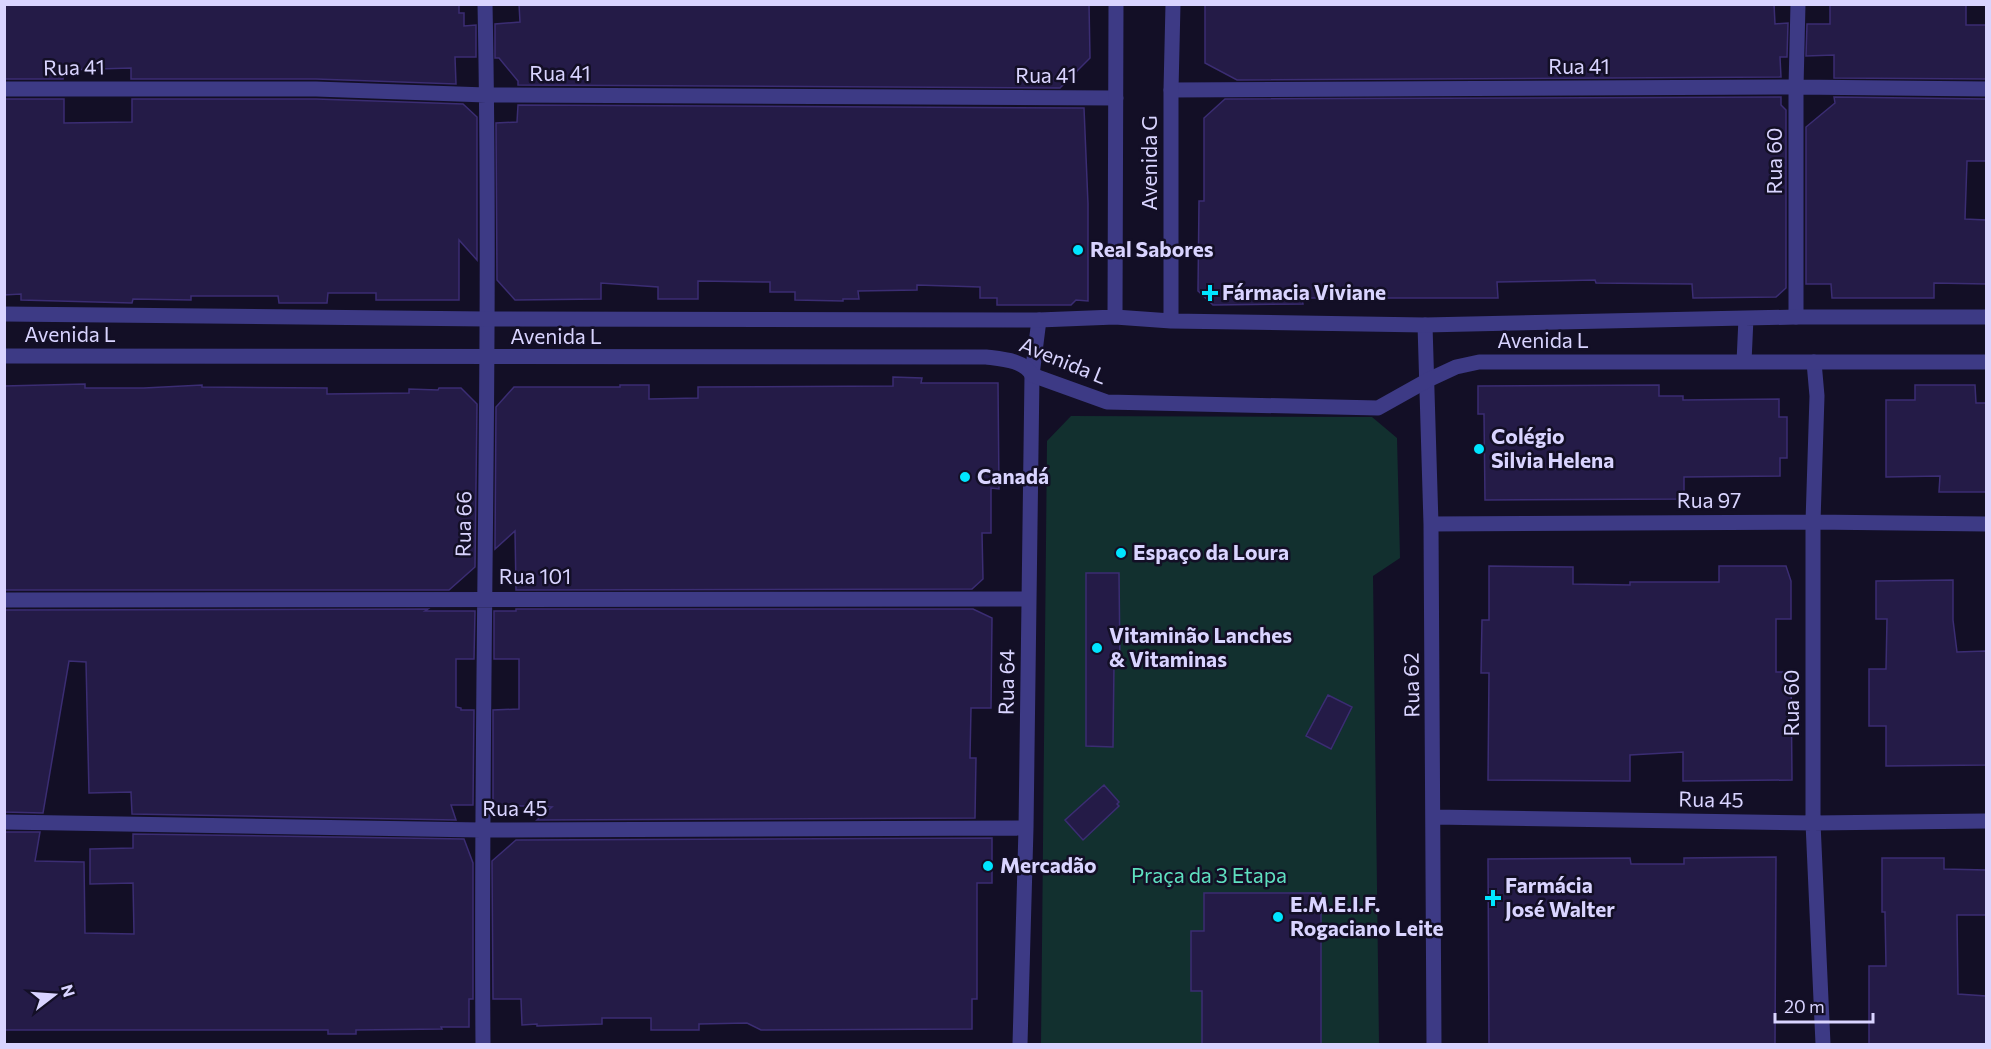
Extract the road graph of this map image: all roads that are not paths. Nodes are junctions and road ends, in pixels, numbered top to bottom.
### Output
1 (485, 4) edge
2 (1116, 4) edge
3 (1173, 4) edge
4 (1798, 4) edge
5 (1796, 87) junction
6 (4, 89) edge
7 (1986, 89) edge
8 (1171, 90) junction
9 (486, 95) junction
10 (1116, 98) junction
11 (4, 314) edge
12 (1115, 317) junction
13 (1796, 317) junction
14 (1986, 317) edge
15 (1746, 318) junction
16 (486, 319) junction
17 (1039, 320) junction
18 (1170, 321) junction
19 (1425, 325) junction
20 (4, 356) edge
21 (487, 358) junction
22 (1744, 362) junction
23 (1814, 362) junction
24 (1986, 362) edge
25 (1032, 375) junction
26 (1428, 380) junction
27 (1813, 522) junction
28 (1431, 524) junction
29 (1986, 524) edge
30 (484, 598) junction
31 (1029, 599) junction
32 (4, 600) edge
33 (1434, 817) junction
34 (1986, 821) edge
35 (4, 822) edge
36 (1813, 823) junction
37 (1026, 828) junction
38 (481, 830) junction
39 (483, 1044) edge
40 (1020, 1044) edge
41 (1434, 1044) edge
42 (1823, 1044) edge

1 - 9 street, Rua 66
2 - 10 street, Avenida G
3 - 8 street, Avenida G
4 - 5 street, Rua 60
5 - 7 street, Rua 41
5 - 8 street, Rua 41
5 - 13 street, Rua 60
6 - 9 street, Rua 41
8 - 18 street, Avenida G
9 - 10 street, Rua 41
9 - 16 street, Rua 66
10 - 12 street, Avenida G
11 - 16 street, Avenida L
12 - 17 street, Avenida L
12 - 18 street, Avenida L
13 - 14 street, Avenida L
13 - 15 street, Avenida L
15 - 19 street, Avenida L
15 - 22 street
16 - 17 street, Avenida L
16 - 21 street, Rua 66
17 - 25 street, Rua 64
18 - 19 street, Avenida L
19 - 26 street, Rua 62
20 - 21 street, Avenida L
21 - 25 street, Avenida L
21 - 30 street, Rua 66
22 - 23 street, Avenida L
22 - 26 street, Avenida L
23 - 24 street, Avenida L
23 - 27 street, Rua 60
25 - 26 street, Avenida L
25 - 31 street, Rua 64
26 - 28 street, Rua 62
27 - 28 street, Rua 97
27 - 29 street, Rua 97
27 - 36 street, Rua 60
28 - 33 street, Rua 62
30 - 31 street, Rua 101
30 - 32 street, Rua 101
30 - 38 street, Rua 66
31 - 37 street, Rua 64
33 - 36 street, Rua 45
33 - 41 street, Rua 62
34 - 36 street, Rua 45
35 - 38 street, Rua 45
36 - 42 street, Rua 60
37 - 38 street, Rua 45
37 - 40 street, Rua 64
38 - 39 street, Rua 66

